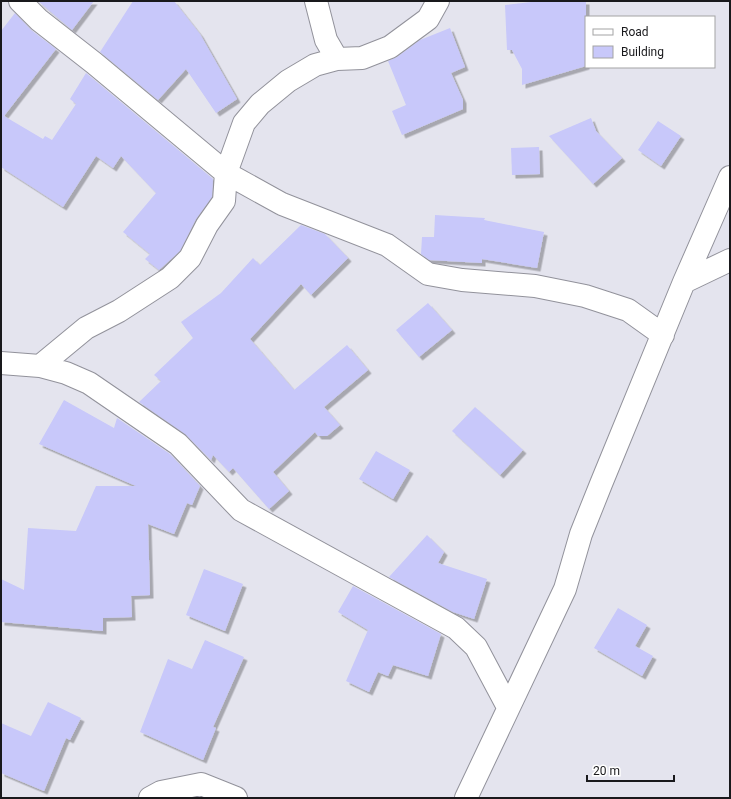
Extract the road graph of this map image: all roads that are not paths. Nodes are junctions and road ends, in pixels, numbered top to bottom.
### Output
1 (20, 1) edge
2 (316, 1) edge
3 (438, 1) edge
4 (337, 59) junction
5 (226, 173) junction
6 (730, 177) edge
7 (730, 260) edge
8 (684, 282) junction
9 (663, 335) junction
10 (1, 363) edge
11 (40, 366) junction
12 (508, 707) junction
13 (150, 798) edge
14 (236, 798) edge
15 (466, 798) edge

1 - 5 street
2 - 4 street
3 - 4 street
4 - 5 street
5 - 9 street
5 - 11 street
6 - 8 street
7 - 8 street
8 - 9 street
9 - 12 street
10 - 11 street
11 - 12 street
12 - 15 street
13 - 14 street

